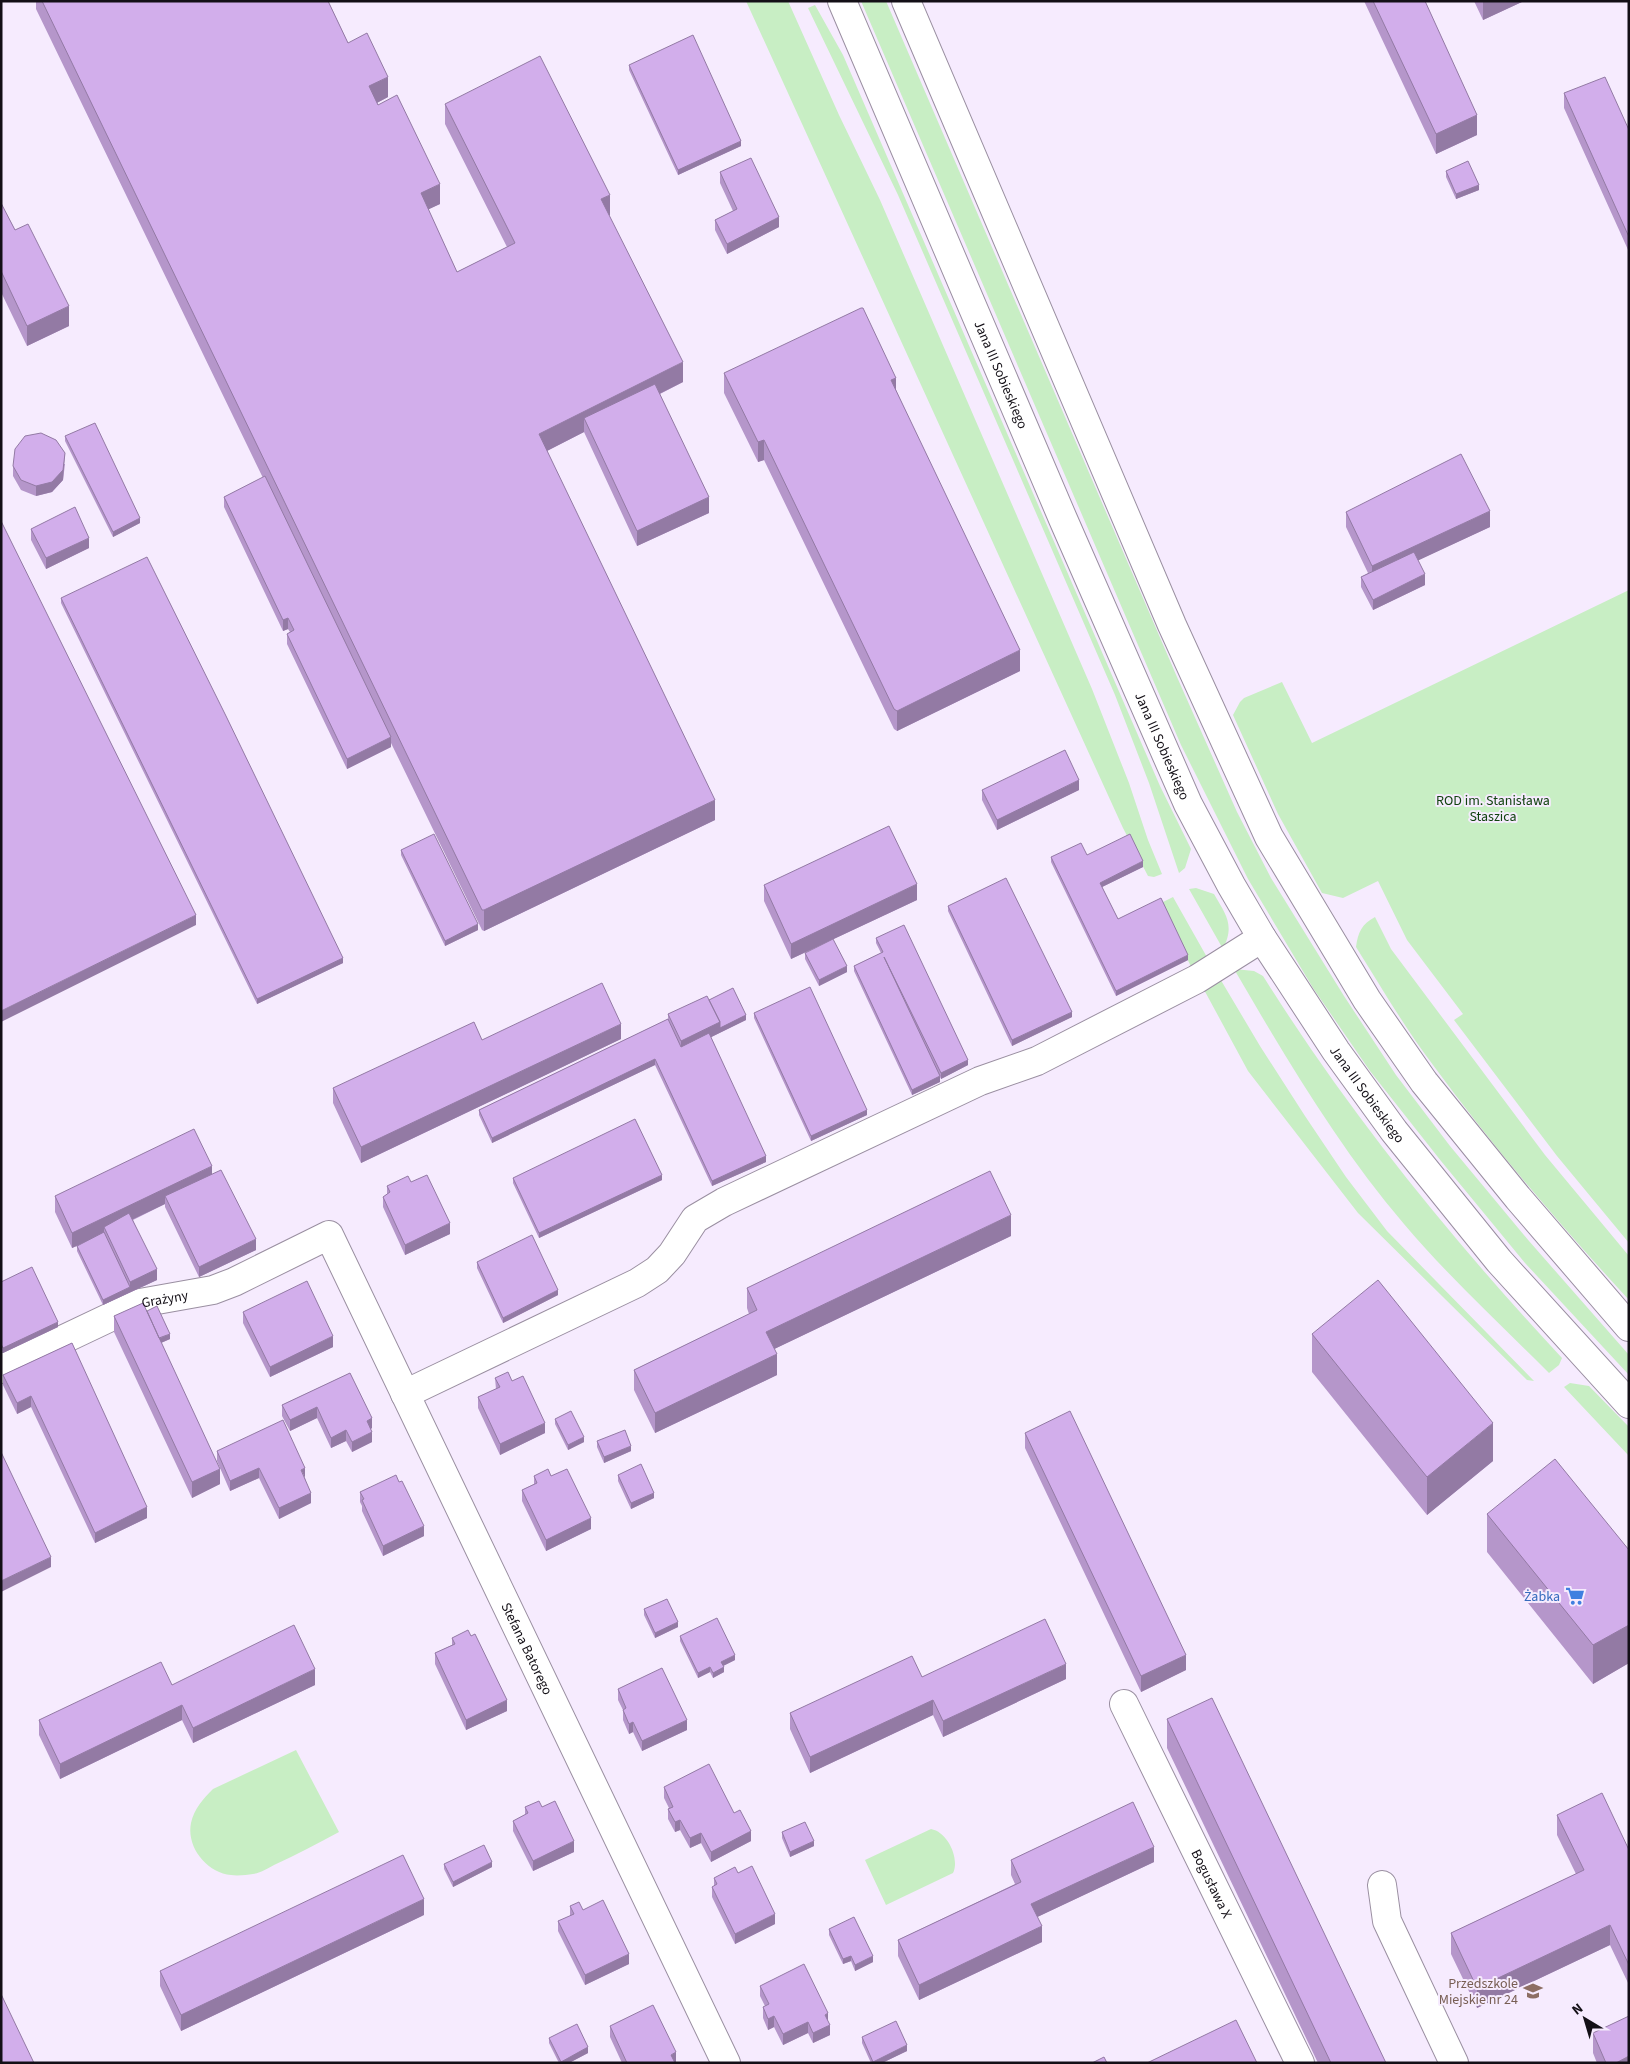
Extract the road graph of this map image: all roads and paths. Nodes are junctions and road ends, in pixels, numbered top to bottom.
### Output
1 (842, 1) edge
2 (906, 1) edge
3 (1262, 938) junction
4 (329, 1235) joint
5 (1629, 1327) edge
6 (1, 1369) edge
7 (405, 1394) junction
8 (1629, 1404) edge
9 (1124, 1704) dead end
10 (1382, 1885) dead end
11 (726, 2063) edge
12 (1300, 2063) edge
13 (1454, 2063) edge

1 - 3 street, Jana III Sobieskiego
2 - 5 street
3 - 7 street
3 - 8 street, Jana III Sobieskiego
4 - 6 street, Grażyny
4 - 7 street, Stefana Batorego
7 - 11 street, Stefana Batorego
9 - 12 street, Bogusława X
10 - 13 street

